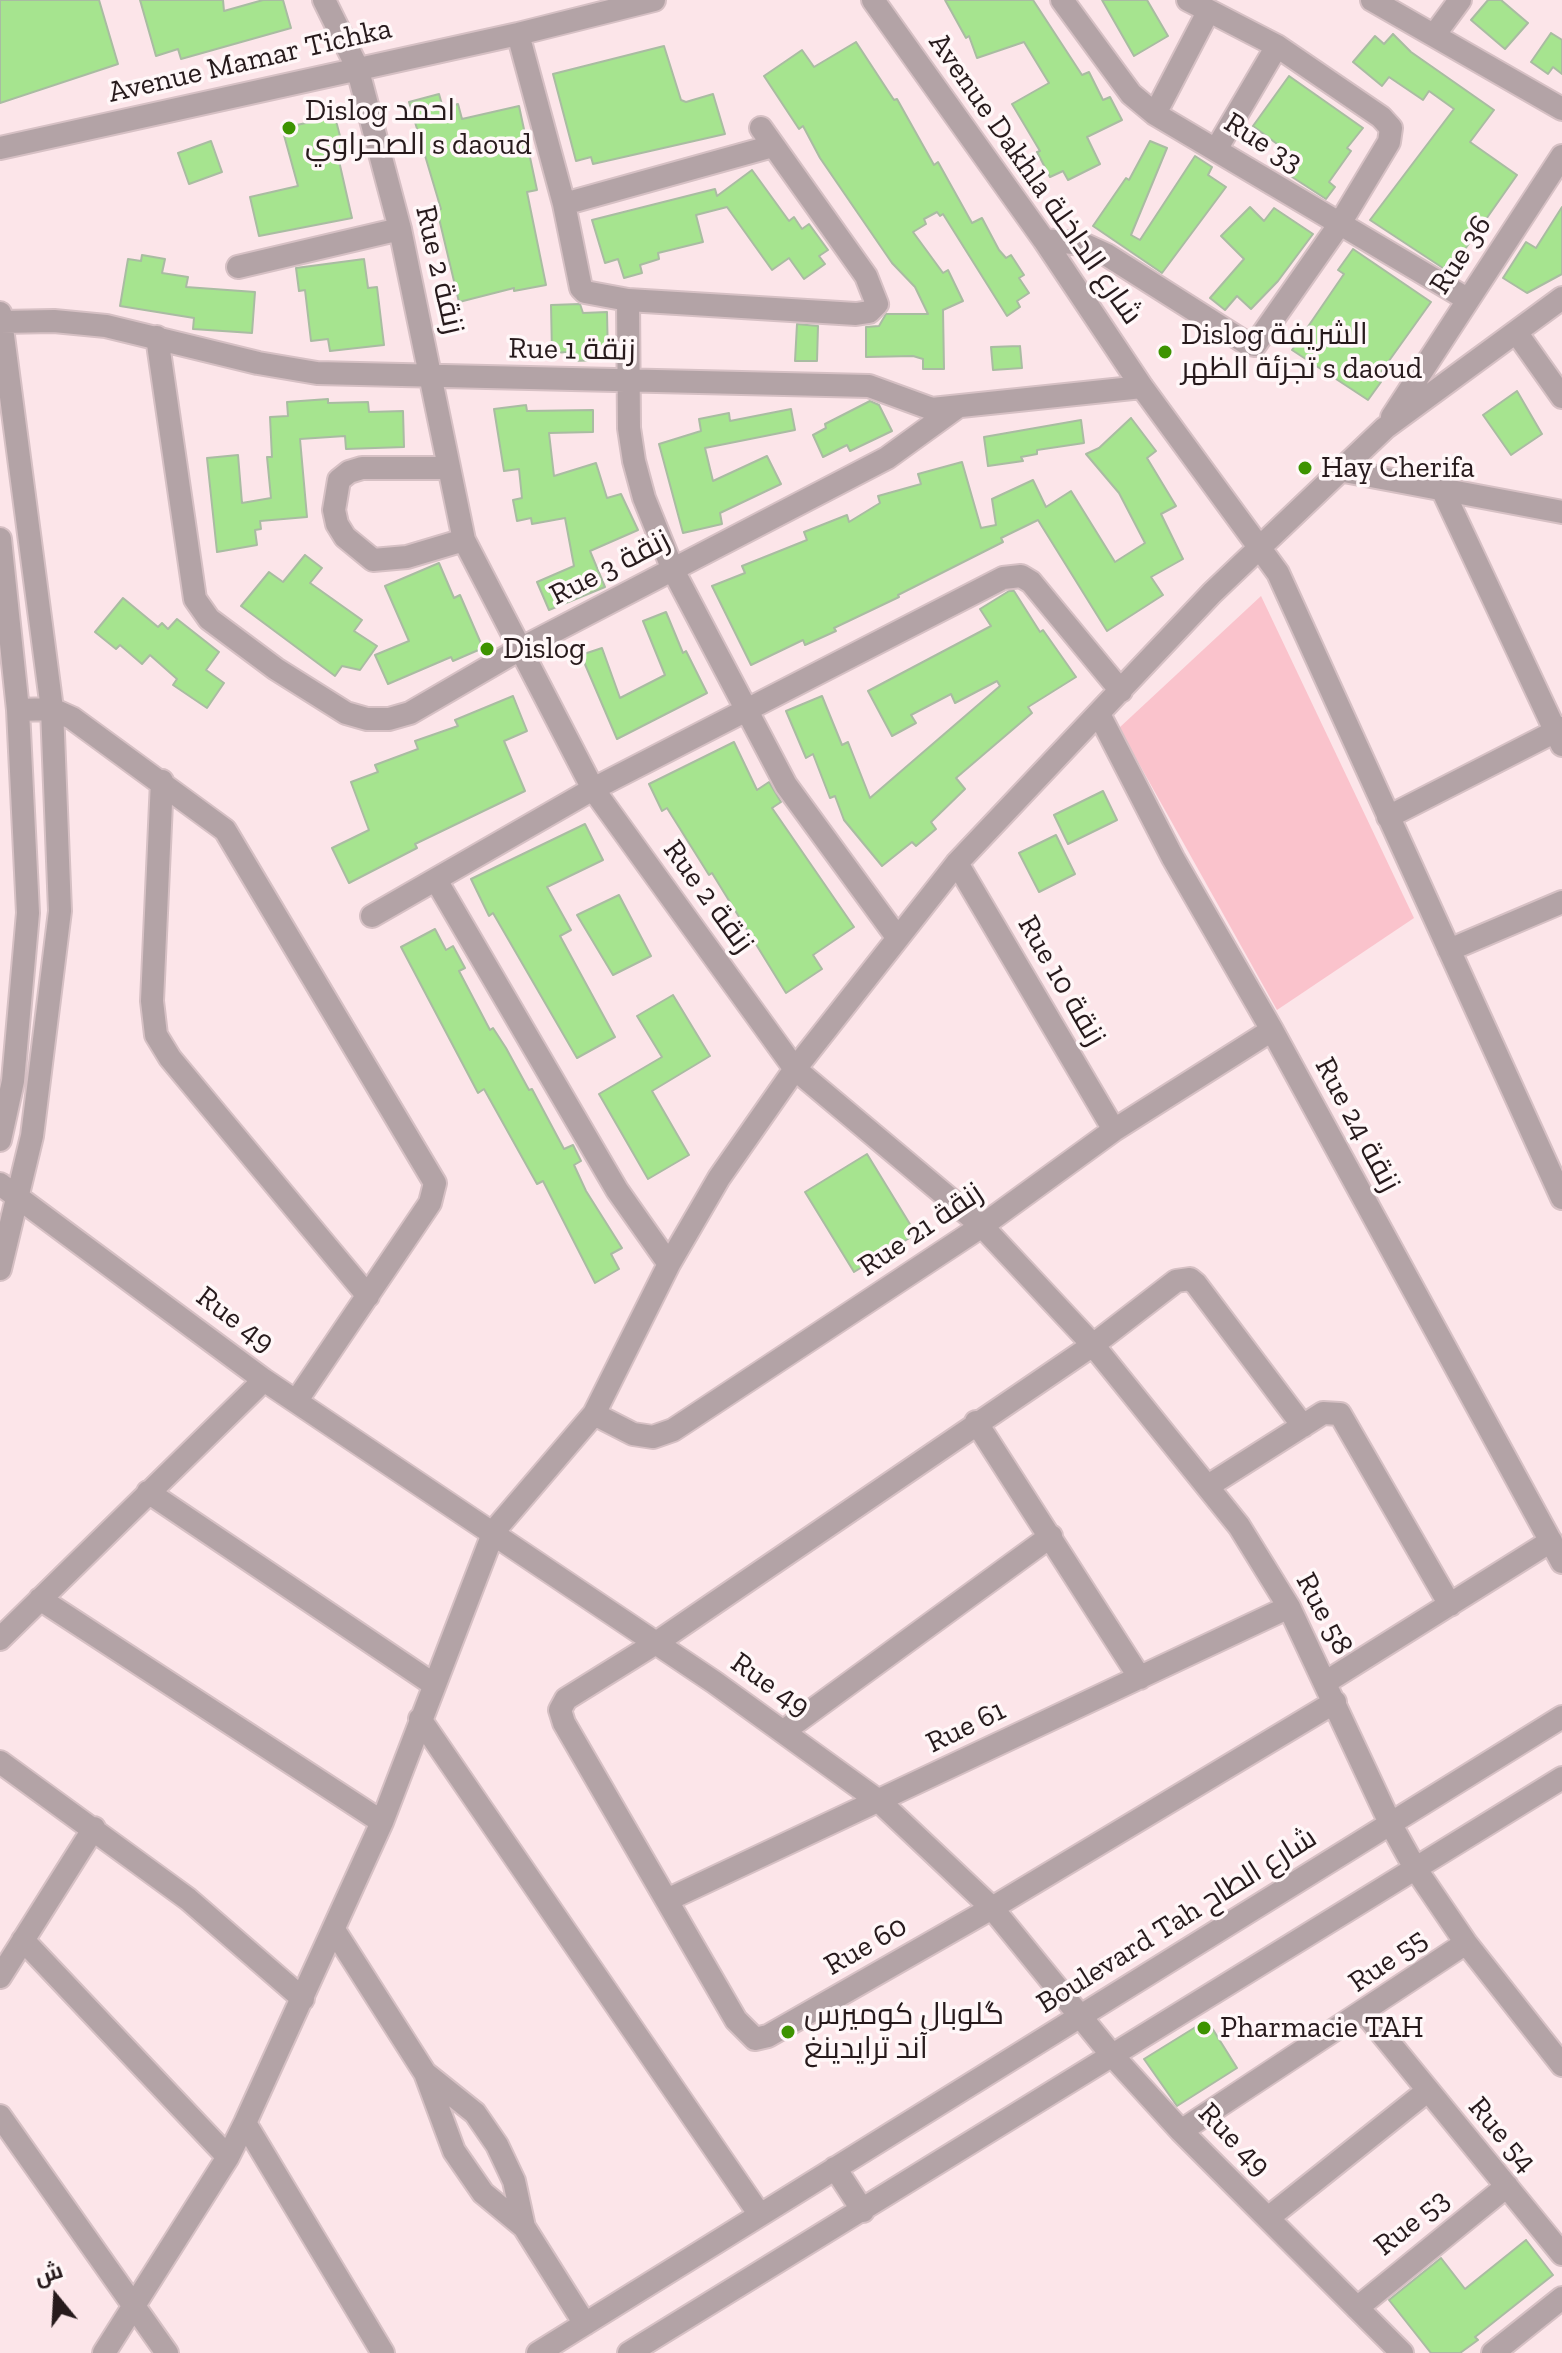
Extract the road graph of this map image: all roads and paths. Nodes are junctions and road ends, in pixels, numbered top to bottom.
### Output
1 (324, 0) edge
2 (654, 0) edge
3 (873, 0) edge
4 (1062, 0) edge
5 (1188, 0) edge
6 (1372, 0) edge
7 (1460, 0) edge
8 (1208, 12) junction
9 (518, 34) junction
10 (1435, 34) junction
11 (1277, 46) junction
12 (357, 67) junction
13 (1562, 109) edge
14 (1155, 114) junction
15 (0, 148) edge
16 (1217, 148) junction
17 (1562, 156) edge
18 (564, 204) junction
19 (1339, 225) junction
20 (400, 229) junction
21 (1044, 240) junction
22 (238, 267) dead end
23 (1562, 298) edge
24 (1467, 299) junction
25 (628, 300) junction
26 (1, 318) edge
27 (1516, 332) junction
28 (157, 337) junction
29 (433, 378) junction
30 (629, 380) junction
31 (1142, 387) junction
32 (1562, 397) edge
33 (956, 408) junction
34 (1385, 428) junction
35 (449, 468) junction
36 (1339, 470) junction
37 (1442, 489) junction
38 (1562, 512) edge
39 (0, 539) edge
40 (464, 540) junction
41 (1260, 548) junction
42 (673, 570) junction
43 (39, 614) junction
44 (3, 620) edge
45 (520, 649) junction
46 (1121, 691) junction
47 (52, 709) junction
48 (18, 710) junction
49 (746, 711) junction
50 (1100, 716) junction
51 (1560, 735) edge
52 (162, 781) junction
53 (593, 789) junction
54 (1388, 817) junction
55 (957, 863) junction
56 (436, 880) junction
57 (1562, 902) edge
58 (372, 916) dead end
59 (897, 937) junction
60 (1449, 950) junction
61 (1272, 1030) junction
62 (795, 1069) junction
63 (1114, 1130) junction
64 (0, 1140) edge
65 (9, 1190) edge
66 (1562, 1198) edge
67 (982, 1226) junction
68 (669, 1264) junction
69 (0, 1269) edge
70 (368, 1296) junction
71 (1093, 1345) junction
72 (264, 1380) junction
73 (297, 1400) junction
74 (594, 1414) junction
75 (976, 1422) junction
76 (1303, 1426) junction
77 (1208, 1486) junction
78 (148, 1492) junction
79 (494, 1531) junction
80 (1051, 1536) junction
81 (1551, 1541) junction
82 (1562, 1562) edge
83 (40, 1599) junction
84 (1450, 1605) junction
85 (1289, 1607) junction
86 (0, 1639) edge
87 (656, 1643) junction
88 (1140, 1678) junction
89 (433, 1684) junction
90 (1330, 1692) junction
91 (1562, 1717) edge
92 (420, 1719) junction
93 (784, 1731) junction
94 (0, 1762) edge
95 (1562, 1778) edge
96 (880, 1802) junction
97 (382, 1822) junction
98 (1390, 1823) junction
99 (94, 1828) junction
100 (1415, 1868) junction
101 (667, 1900) junction
102 (992, 1908) junction
103 (334, 1930) junction
104 (23, 1940) junction
105 (1466, 1943) junction
106 (0, 1977) edge
107 (303, 1999) junction
108 (1365, 2013) junction
109 (1080, 2016) junction
110 (1111, 2054) junction
111 (1562, 2065) edge
112 (425, 2073) junction
113 (1426, 2092) junction
114 (0, 2116) edge
115 (245, 2123) junction
116 (1181, 2131) junction
117 (228, 2157) junction
118 (835, 2168) junction
119 (1507, 2186) junction
120 (863, 2211) junction
121 (760, 2215) junction
122 (1268, 2218) junction
123 (524, 2227) junction
124 (1562, 2254) edge
125 (1562, 2298) edge
126 (1357, 2308) junction
127 (133, 2309) junction
128 (585, 2324) junction
129 (104, 2353) edge
130 (167, 2353) edge
131 (383, 2353) edge
132 (538, 2353) edge
133 (629, 2353) edge
134 (1402, 2353) edge
135 (1493, 2353) edge

1 - 12 street, Rue 2 زنقة
2 - 9 street, Avenue Mamar Tichka
3 - 21 street, Avenue Dakhla شارع الداخلة
4 - 14 street, Rue 33
5 - 8 street
6 - 10 street
7 - 10 street
8 - 11 street
8 - 14 street
9 - 12 street, Avenue Mamar Tichka
9 - 18 street
10 - 13 street
11 - 16 street
11 - 19 street
12 - 15 street, Avenue Mamar Tichka
12 - 20 street, Rue 2 زنقة
14 - 16 street, Rue 33
16 - 19 street, Rue 33
17 - 24 street, Rue 36
18 - 25 street
18 - 25 street
19 - 21 street
19 - 24 street, Rue 33
20 - 22 street
20 - 29 street, Rue 2 زنقة
21 - 31 street, Avenue Dakhla شارع الداخلة
23 - 27 street
24 - 34 street, Rue 36
25 - 30 street
26 - 28 street, Rue 1 زنقة
26 - 43 street
27 - 32 street
27 - 34 street
28 - 29 street, Rue 1 زنقة
28 - 45 street, Rue 3 زنقة
29 - 30 street, Rue 1 زنقة
29 - 35 street, Rue 2 زنقة
30 - 33 street, Rue 1 زنقة
30 - 42 street
31 - 33 street, Rue 1 زنقة
31 - 41 street, Avenue Dakhla شارع الداخلة
33 - 42 street, Rue 3 زنقة
34 - 36 street
35 - 40 street, Rue 2 زنقة
35 - 40 street
36 - 37 street
36 - 41 street
37 - 38 street
37 - 51 street
39 - 44 street
40 - 45 street, Rue 2 زنقة
41 - 46 street
41 - 54 street, Avenue Dakhla شارع الداخلة
42 - 45 street, Rue 3 زنقة
42 - 49 street
43 - 44 street
43 - 47 street
44 - 48 street
45 - 53 street, Rue 2 زنقة
46 - 49 street
46 - 50 street
47 - 48 street
47 - 52 street
47 - 65 street
48 - 64 street
49 - 53 street
49 - 59 street
50 - 55 street
50 - 61 street, Rue 24 زنقة
51 - 54 street
52 - 70 street
52 - 70 street
53 - 56 street
53 - 62 street, Rue 2 زنقة
54 - 60 street, Avenue Dakhla شارع الداخلة
55 - 59 street
55 - 63 street, Rue 10 زنقة
56 - 58 street
56 - 68 street
57 - 60 street
59 - 62 street
60 - 66 street, Avenue Dakhla شارع الداخلة
61 - 63 street, Rue 21 زنقة
61 - 81 street, Rue 24 زنقة
62 - 67 street, Rue 2 زنقة
62 - 68 street
63 - 67 street, Rue 21 زنقة
65 - 69 street
65 - 72 street, Rue 49
67 - 71 street, Rue 58
67 - 74 street, Rue 21 زنقة
68 - 74 street
70 - 73 street
71 - 75 street
71 - 76 street
71 - 77 street, Rue 58
72 - 73 street, Rue 49
72 - 78 street
73 - 79 street, Rue 49
74 - 79 street
75 - 80 street
75 - 87 street
76 - 77 street
76 - 84 street
77 - 85 street, Rue 58
78 - 83 street
78 - 89 street
79 - 87 street, Rue 49
79 - 89 street
80 - 88 street
80 - 93 street
81 - 82 street, Rue 24 زنقة
81 - 84 street, Rue 60
83 - 86 street
83 - 97 street
84 - 90 street, Rue 60
85 - 88 street, Rue 61
85 - 90 street, Rue 58
87 - 93 street, Rue 49
87 - 101 street, Rue 60
88 - 96 street, Rue 61
89 - 92 street
90 - 98 street, Rue 58
90 - 102 street, Rue 60
91 - 98 street, Boulevard Tah شارع الطاح
92 - 97 street
92 - 121 street
93 - 96 street, Rue 49
94 - 99 street
95 - 100 street
96 - 101 street, Rue 61
96 - 102 street, Rue 49
97 - 103 street
98 - 100 street, Rue 58
98 - 109 street, Boulevard Tah شارع الطاح
99 - 104 street
99 - 107 street
100 - 105 street, Rue 58
100 - 110 street
101 - 102 street, Rue 60
102 - 109 street, Rue 49
103 - 107 street
103 - 112 street
104 - 106 street
104 - 117 street
105 - 108 street, Rue 55
105 - 111 street, Rue 58
107 - 115 street
108 - 113 street, Rue 54
108 - 116 street, Rue 55
109 - 110 street, Rue 49
109 - 118 street, Boulevard Tah شارع الطاح
110 - 116 street, Rue 49
110 - 120 street
112 - 123 street
112 - 123 street
113 - 119 street, Rue 54
113 - 122 street, Rue 54
114 - 127 street
115 - 117 street
115 - 131 street
116 - 122 street, Rue 49
117 - 127 street
118 - 120 street
118 - 121 street, Boulevard Tah شارع الطاح
119 - 124 street, Rue 54
119 - 126 street, Rue 53
120 - 133 street
121 - 128 street, Boulevard Tah شارع الطاح
122 - 126 street, Rue 49
123 - 128 street
125 - 135 street
126 - 134 street, Rue 49
127 - 129 street
127 - 130 street
128 - 132 street, Boulevard Tah شارع الطاح

